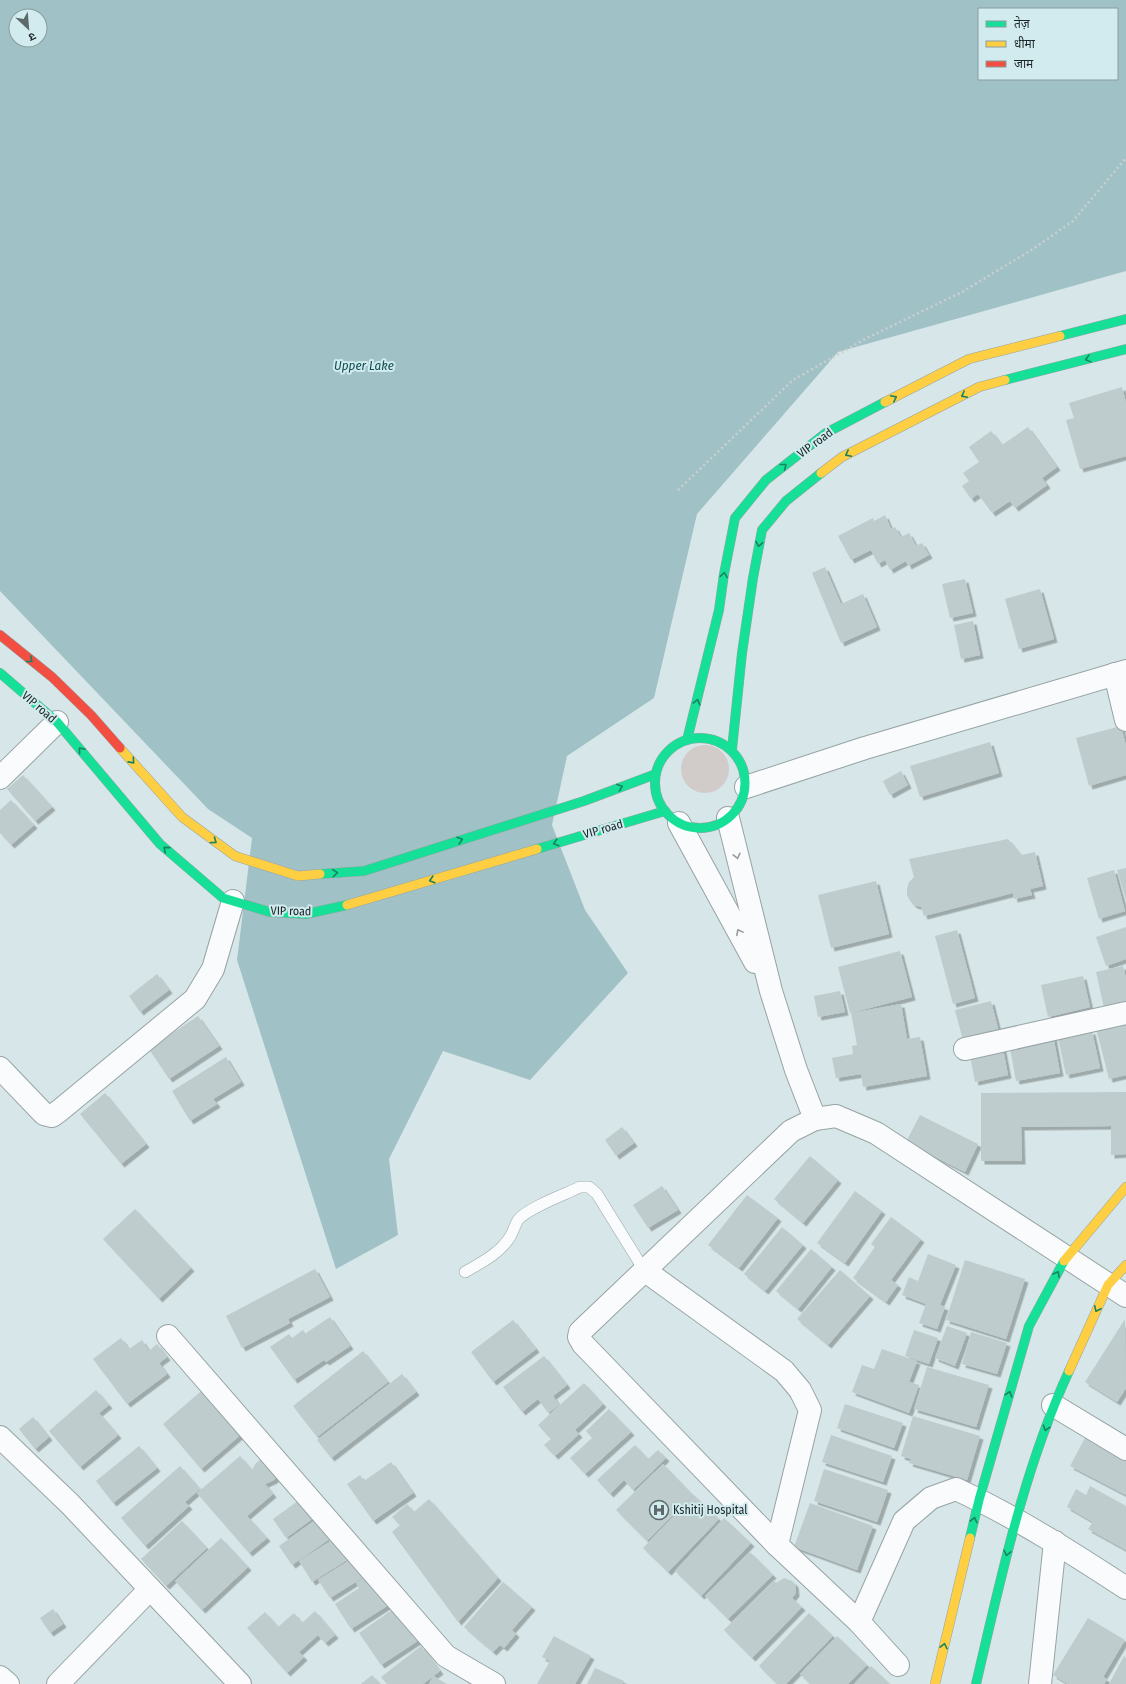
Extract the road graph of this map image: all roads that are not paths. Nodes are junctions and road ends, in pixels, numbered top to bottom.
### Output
1 (1126, 319) edge
2 (1126, 349) edge
3 (0, 635) edge
4 (0, 673) edge
5 (1121, 673) edge
6 (1126, 720) edge
7 (57, 722) junction
8 (687, 740) junction
9 (732, 750) junction
10 (656, 774) junction
11 (0, 778) edge
12 (746, 787) junction
13 (672, 817) junction
14 (728, 818) junction
15 (237, 903) junction
16 (771, 991) junction
17 (1126, 1013) edge
18 (965, 1049) dead end
19 (0, 1068) edge
20 (815, 1119) junction
21 (1126, 1187) edge
22 (1066, 1258) junction
23 (1126, 1266) edge
24 (644, 1270) junction
25 (465, 1272) dead end
26 (1117, 1291) edge
27 (168, 1336) dead end
28 (1054, 1405) junction
29 (0, 1437) edge
30 (1126, 1449) edge
31 (979, 1500) junction
32 (1015, 1520) junction
33 (1056, 1542) junction
34 (777, 1545) junction
35 (1126, 1588) edge
36 (150, 1589) junction
37 (859, 1622) junction
38 (898, 1665) dead end
39 (0, 1677) edge
40 (8, 1684) edge
41 (58, 1684) edge
42 (240, 1684) edge
43 (494, 1684) edge
44 (935, 1684) edge
45 (976, 1684) edge
46 (1040, 1684) edge

8 -> 1 main road, VIP road
2 -> 9 main road
3 -> 10 main road
4 - 7 main road, VIP road
5 - 6 street
5 - 12 street
7 - 11 street
15 -> 7 main road, VIP road
8 - 9 main road
8 - 10 main road
9 - 12 main road
10 - 13 main road
12 - 14 main road
13 - 14 main road
13 -> 15 main road, VIP road
16 -> 13 street
14 -> 16 street
15 - 19 street
16 - 20 street
17 - 18 street
20 - 22 street
20 - 24 street
21 - 22 main road
22 - 26 street
31 -> 22 main road
23 - 26 main road
24 - 25 lane
24 - 34 street
24 - 34 street
26 -> 28 main road
27 - 43 street
28 - 30 street
28 -> 32 main road
29 - 36 street
31 - 32 street
31 - 37 street
44 -> 31 main road
32 - 33 street
32 -> 45 main road
33 - 35 street
33 - 46 street
34 - 37 street
36 - 41 street
36 - 42 street
37 - 38 street
39 - 40 street

